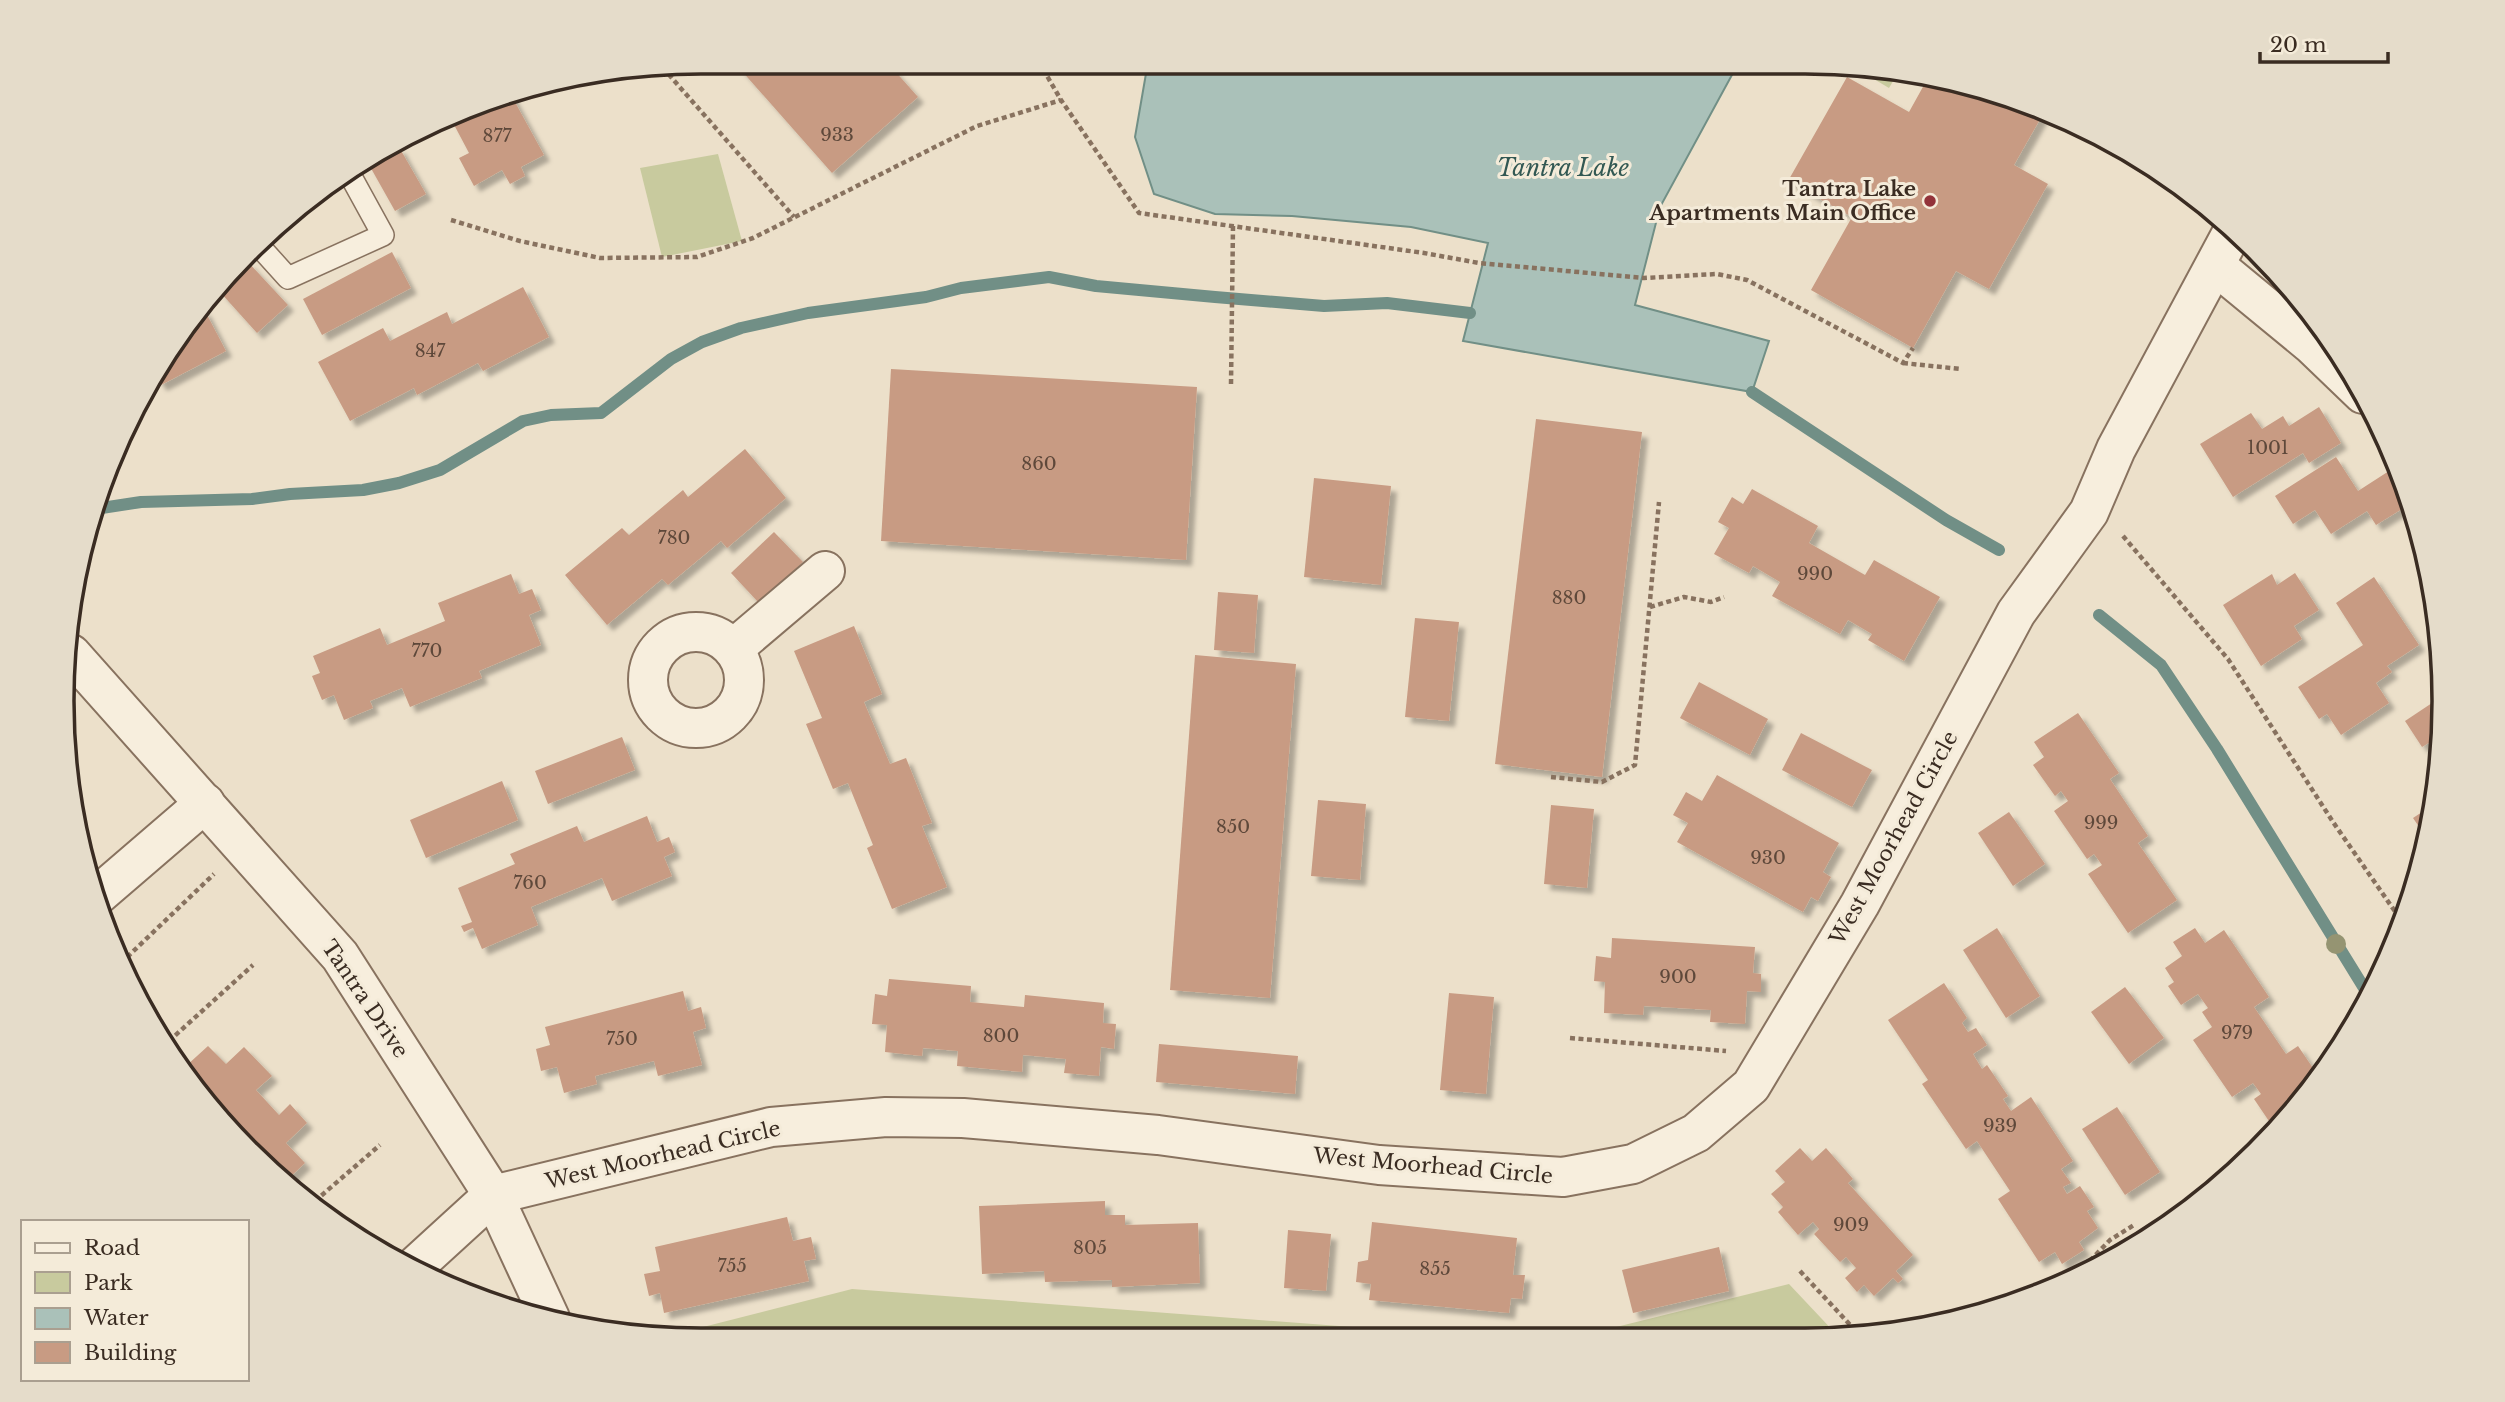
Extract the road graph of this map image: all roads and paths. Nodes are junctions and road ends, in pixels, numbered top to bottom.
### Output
1 (1046, 74) edge
2 (669, 75) edge
3 (1061, 100) junction
4 (352, 179) edge
5 (794, 217) junction
6 (451, 220) dead end
7 (1233, 226) junction
8 (2229, 239) edge
9 (264, 251) edge
10 (2216, 265) junction
11 (1913, 348) dead end
12 (1903, 363) junction
13 (2335, 367) edge
14 (1961, 369) dead end
15 (1231, 384) dead end
16 (1659, 502) dead end
17 (2089, 512) junction
18 (825, 571) dead end
19 (1724, 597) dead end
20 (1650, 607) junction
21 (733, 649) dead end
22 (75, 659) edge
23 (1551, 777) dead end
24 (205, 803) junction
25 (244, 847) junction
26 (103, 890) edge
27 (2395, 911) edge
28 (128, 956) edge
29 (253, 965) dead end
30 (172, 1038) edge
31 (1570, 1038) dead end
32 (1734, 1051) dead end
33 (380, 1145) dead end
34 (493, 1195) junction
35 (318, 1198) edge
36 (2134, 1225) dead end
37 (2092, 1258) edge
38 (420, 1262) edge
39 (1801, 1271) dead end
40 (546, 1308) edge
41 (1852, 1326) edge

1 - 3 path
2 - 5 path
3 - 5 path
3 - 7 path
4 - 9 lane
5 - 6 path
7 - 12 path
7 - 15 path
8 - 10 street, West Moorhead Circle
10 - 13 street
10 - 17 street, West Moorhead Circle
11 - 12 path
12 - 14 path
16 - 20 path
17 - 27 path
17 - 34 street, West Moorhead Circle
18 - 21 street
19 - 20 path
20 - 23 path
22 - 24 street, Tantra Drive
24 - 25 street, Tantra Drive
24 - 26 street
25 - 28 path
25 - 34 street, Tantra Drive
29 - 30 path
31 - 32 path
33 - 35 path
34 - 38 street
34 - 40 street, Tantra Drive
36 - 37 path
39 - 41 path

